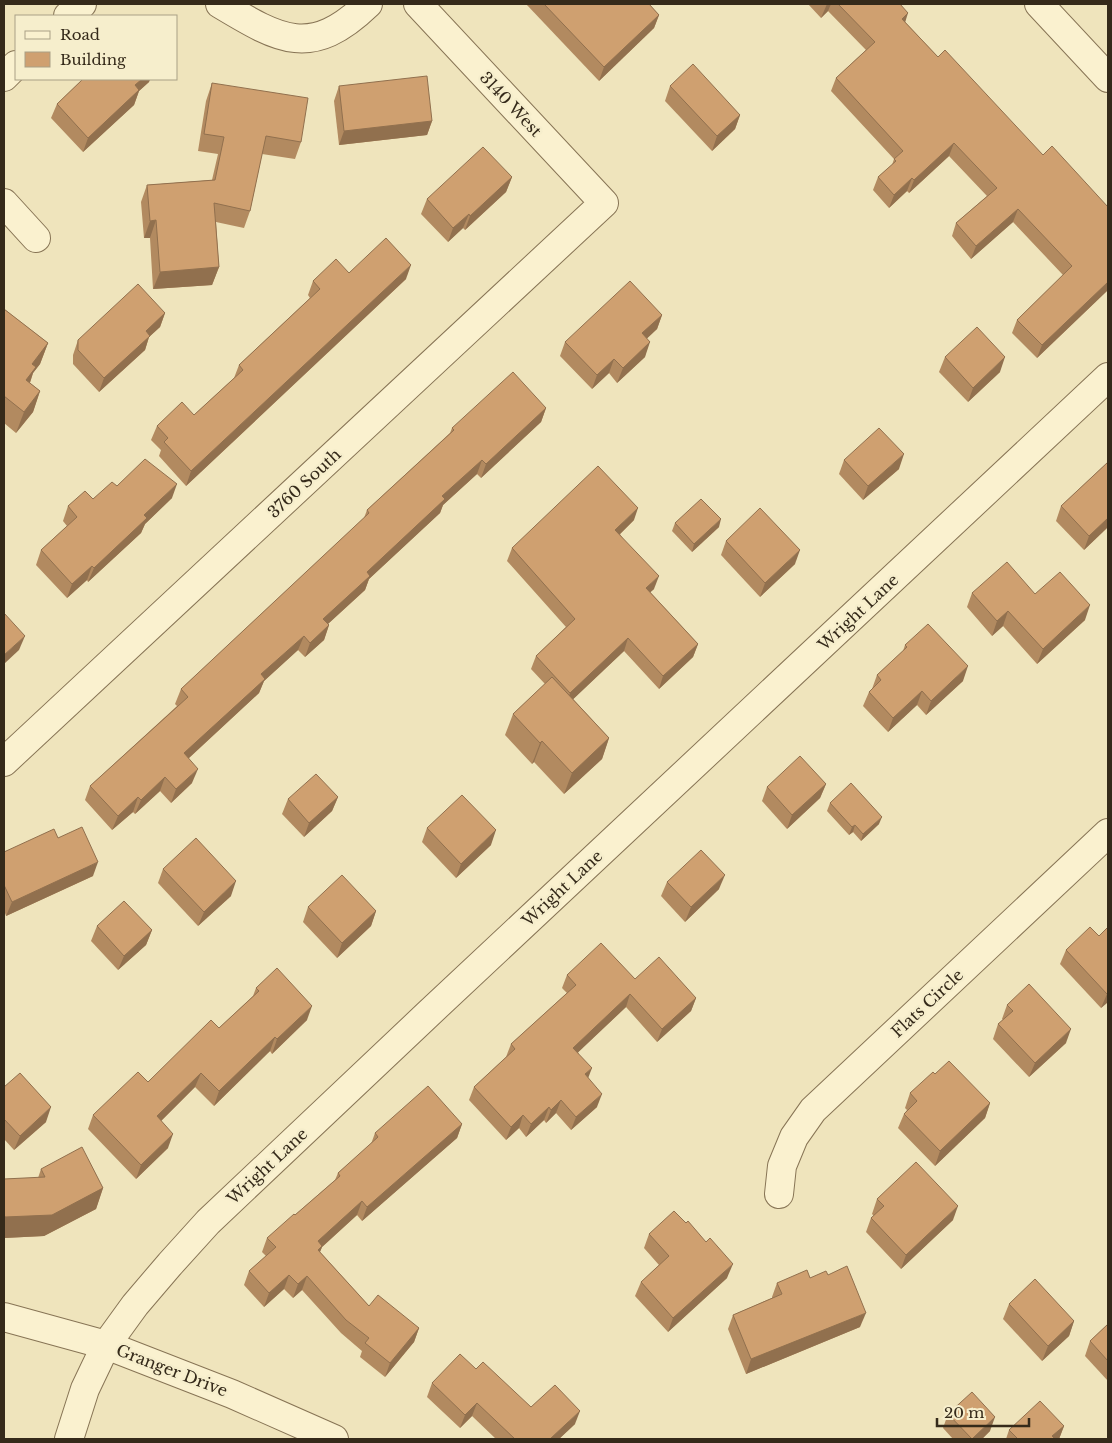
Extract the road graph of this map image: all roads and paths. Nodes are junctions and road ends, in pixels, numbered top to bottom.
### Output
1 (82, 4) edge
2 (220, 4) edge
3 (368, 4) edge
4 (418, 4) edge
5 (1039, 4) edge
6 (69, 15) edge
7 (15, 66) edge
8 (4, 77) edge
9 (1108, 78) edge
10 (4, 203) edge
11 (604, 203) joint
12 (36, 238) dead end
13 (1108, 378) edge
14 (4, 762) edge
15 (1108, 833) edge
16 (779, 1194) dead end
17 (4, 1317) edge
18 (106, 1344) junction
19 (69, 1439) edge
20 (334, 1439) edge

1 - 6 street
2 - 3 street
4 - 11 street, 3140 West
5 - 9 street
7 - 8 street
10 - 12 street
11 - 14 street, 3760 South
13 - 18 street, Wright Lane
15 - 16 street, Flats Circle
17 - 18 street, Granger Drive
18 - 19 street, Wright Lane
18 - 20 street, Granger Drive

